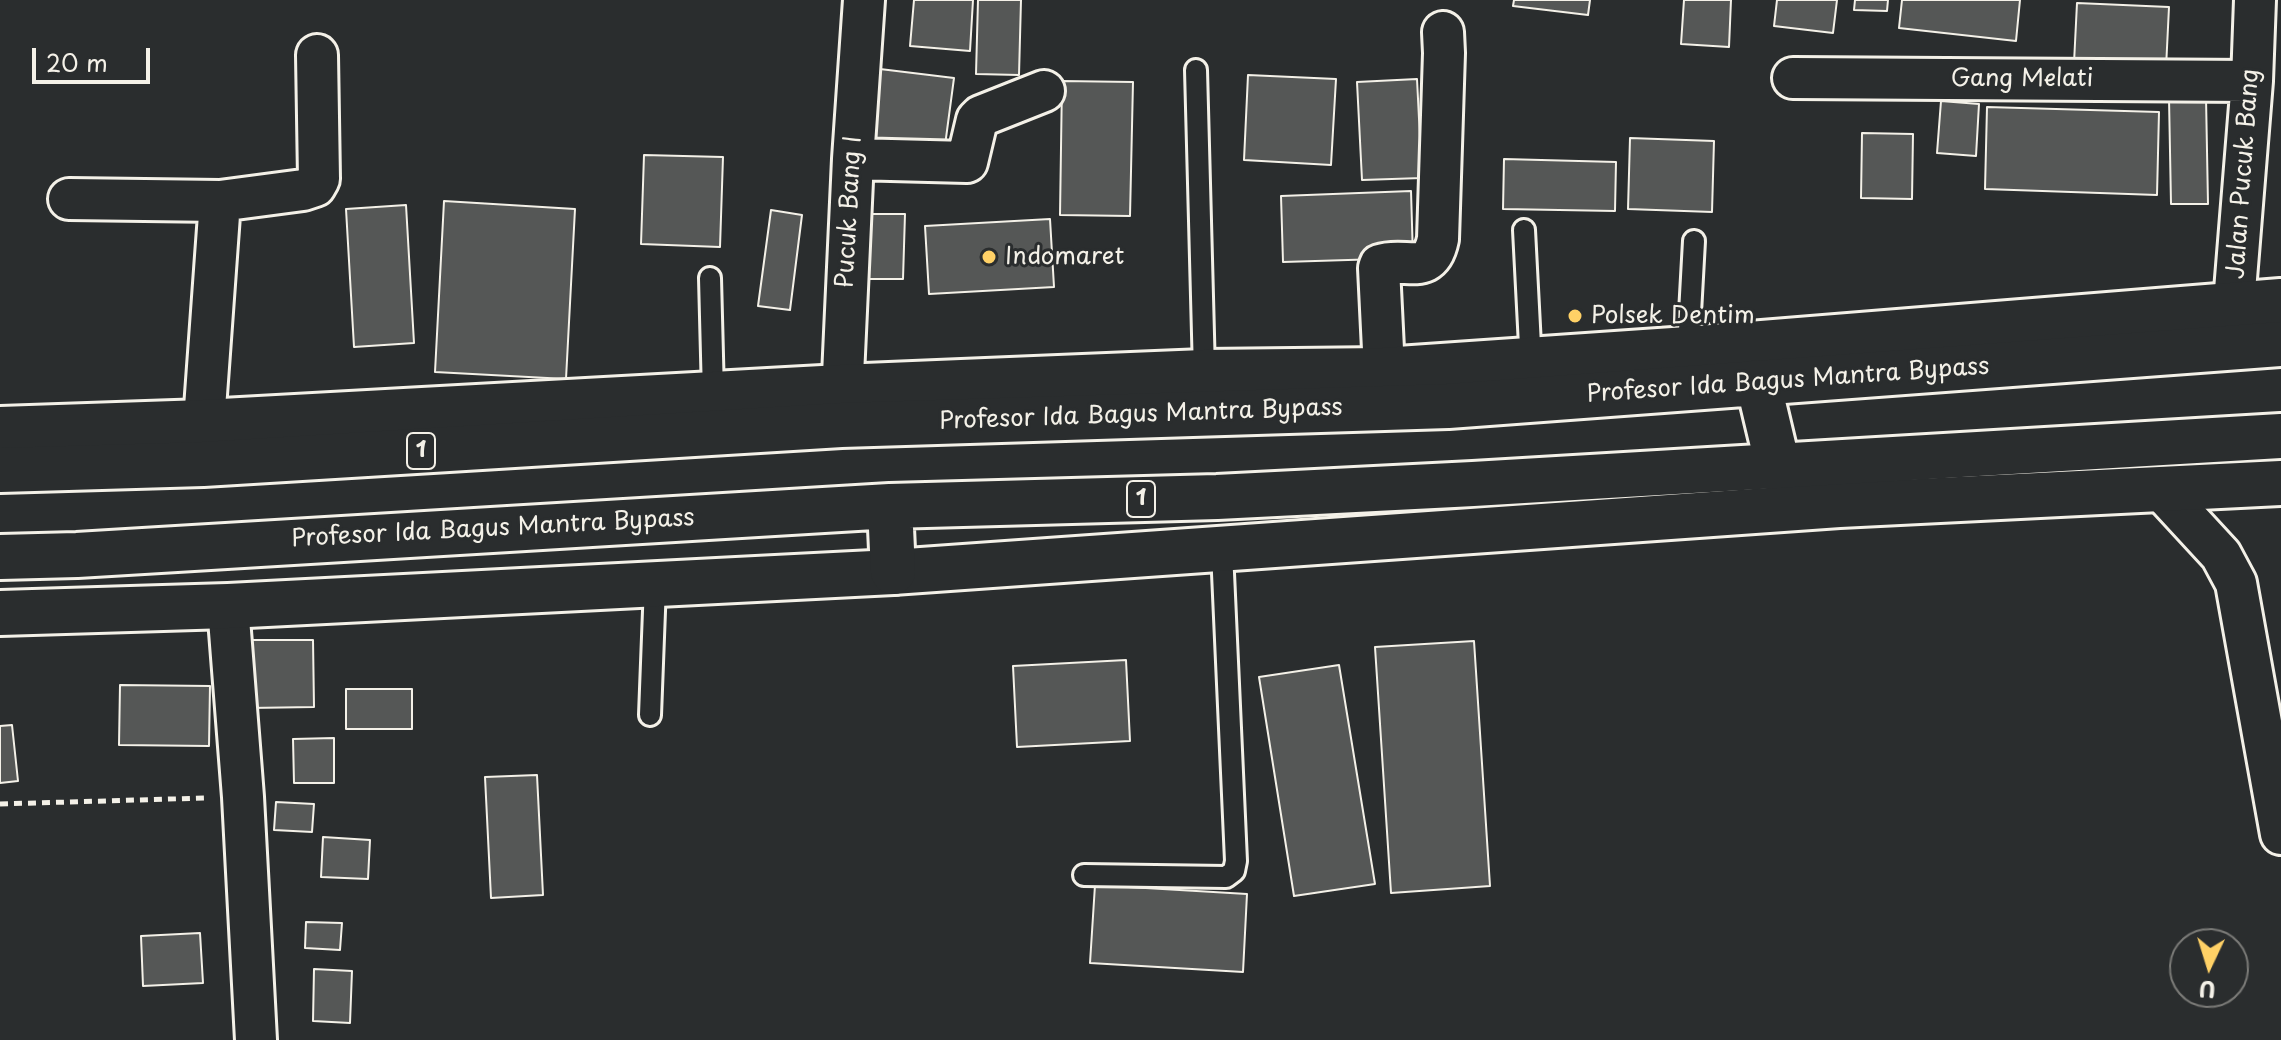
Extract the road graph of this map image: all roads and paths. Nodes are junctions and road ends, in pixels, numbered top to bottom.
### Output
1 (864, 0) edge
2 (2255, 0) edge
3 (1443, 32) dead end
4 (317, 55) dead end
5 (1196, 70) dead end
6 (1793, 78) dead end
7 (2252, 81) junction
8 (1044, 91) dead end
9 (853, 159) junction
10 (69, 199) dead end
11 (220, 201) junction
12 (1524, 230) dead end
13 (1694, 241) dead end
14 (710, 278) dead end
15 (2281, 301) edge
16 (2234, 303) junction
17 (2281, 344) edge
18 (2237, 348) junction
19 (1688, 349) junction
20 (1530, 358) junction
21 (1384, 370) junction
22 (1204, 372) junction
23 (1758, 382) junction
24 (713, 394) junction
25 (1533, 401) junction
26 (841, 406) junction
27 (204, 422) junction
28 (0, 429) edge
29 (2281, 436) edge
30 (1778, 466) junction
31 (0, 470) edge
32 (2281, 483) edge
33 (2162, 491) junction
34 (890, 506) junction
35 (1222, 551) junction
36 (0, 557) edge
37 (893, 572) junction
38 (655, 585) junction
39 (228, 606) junction
40 (0, 613) edge
41 (650, 715) dead end
42 (243, 797) junction
43 (0, 804) edge
44 (2281, 834) edge
45 (1084, 875) dead end
46 (256, 1040) edge

1 - 9 street, Pucuk Bang I
2 - 7 street, Jalan Pucuk Bang
3 - 21 street
4 - 11 street
5 - 22 lane
6 - 7 street, Gang Melati
7 - 16 street, Jalan Pucuk Bang
8 - 9 street
9 - 26 street, Pucuk Bang I
10 - 11 street
11 - 27 street
12 - 20 lane
13 - 19 lane
14 - 24 lane
15 - 16 main road
16 - 18 street, Jalan Pucuk Bang
16 - 19 main road
17 - 18 main road, Profesor Ida Bagus Mantra Bypass / 1
18 - 23 main road, Profesor Ida Bagus Mantra Bypass / 1
19 - 20 main road
20 - 21 main road
20 - 25 lane
21 - 22 main road
22 - 26 main road
23 - 25 main road, Profesor Ida Bagus Mantra Bypass / 1
23 - 30 main road
24 - 26 main road
24 - 27 main road
25 - 26 main road, Profesor Ida Bagus Mantra Bypass / 1
26 - 31 main road, Profesor Ida Bagus Mantra Bypass / 1
27 - 28 main road
29 - 30 main road, Profesor Ida Bagus Mantra Bypass / 1
30 - 34 main road, Profesor Ida Bagus Mantra Bypass / 1
32 - 33 main road
33 - 35 main road
33 - 44 street
34 - 36 main road, Profesor Ida Bagus Mantra Bypass / 1
34 - 37 main road
35 - 37 main road
35 - 45 lane
37 - 38 main road
38 - 39 main road
38 - 41 lane
39 - 40 main road
39 - 42 street
42 - 43 path
42 - 46 street

